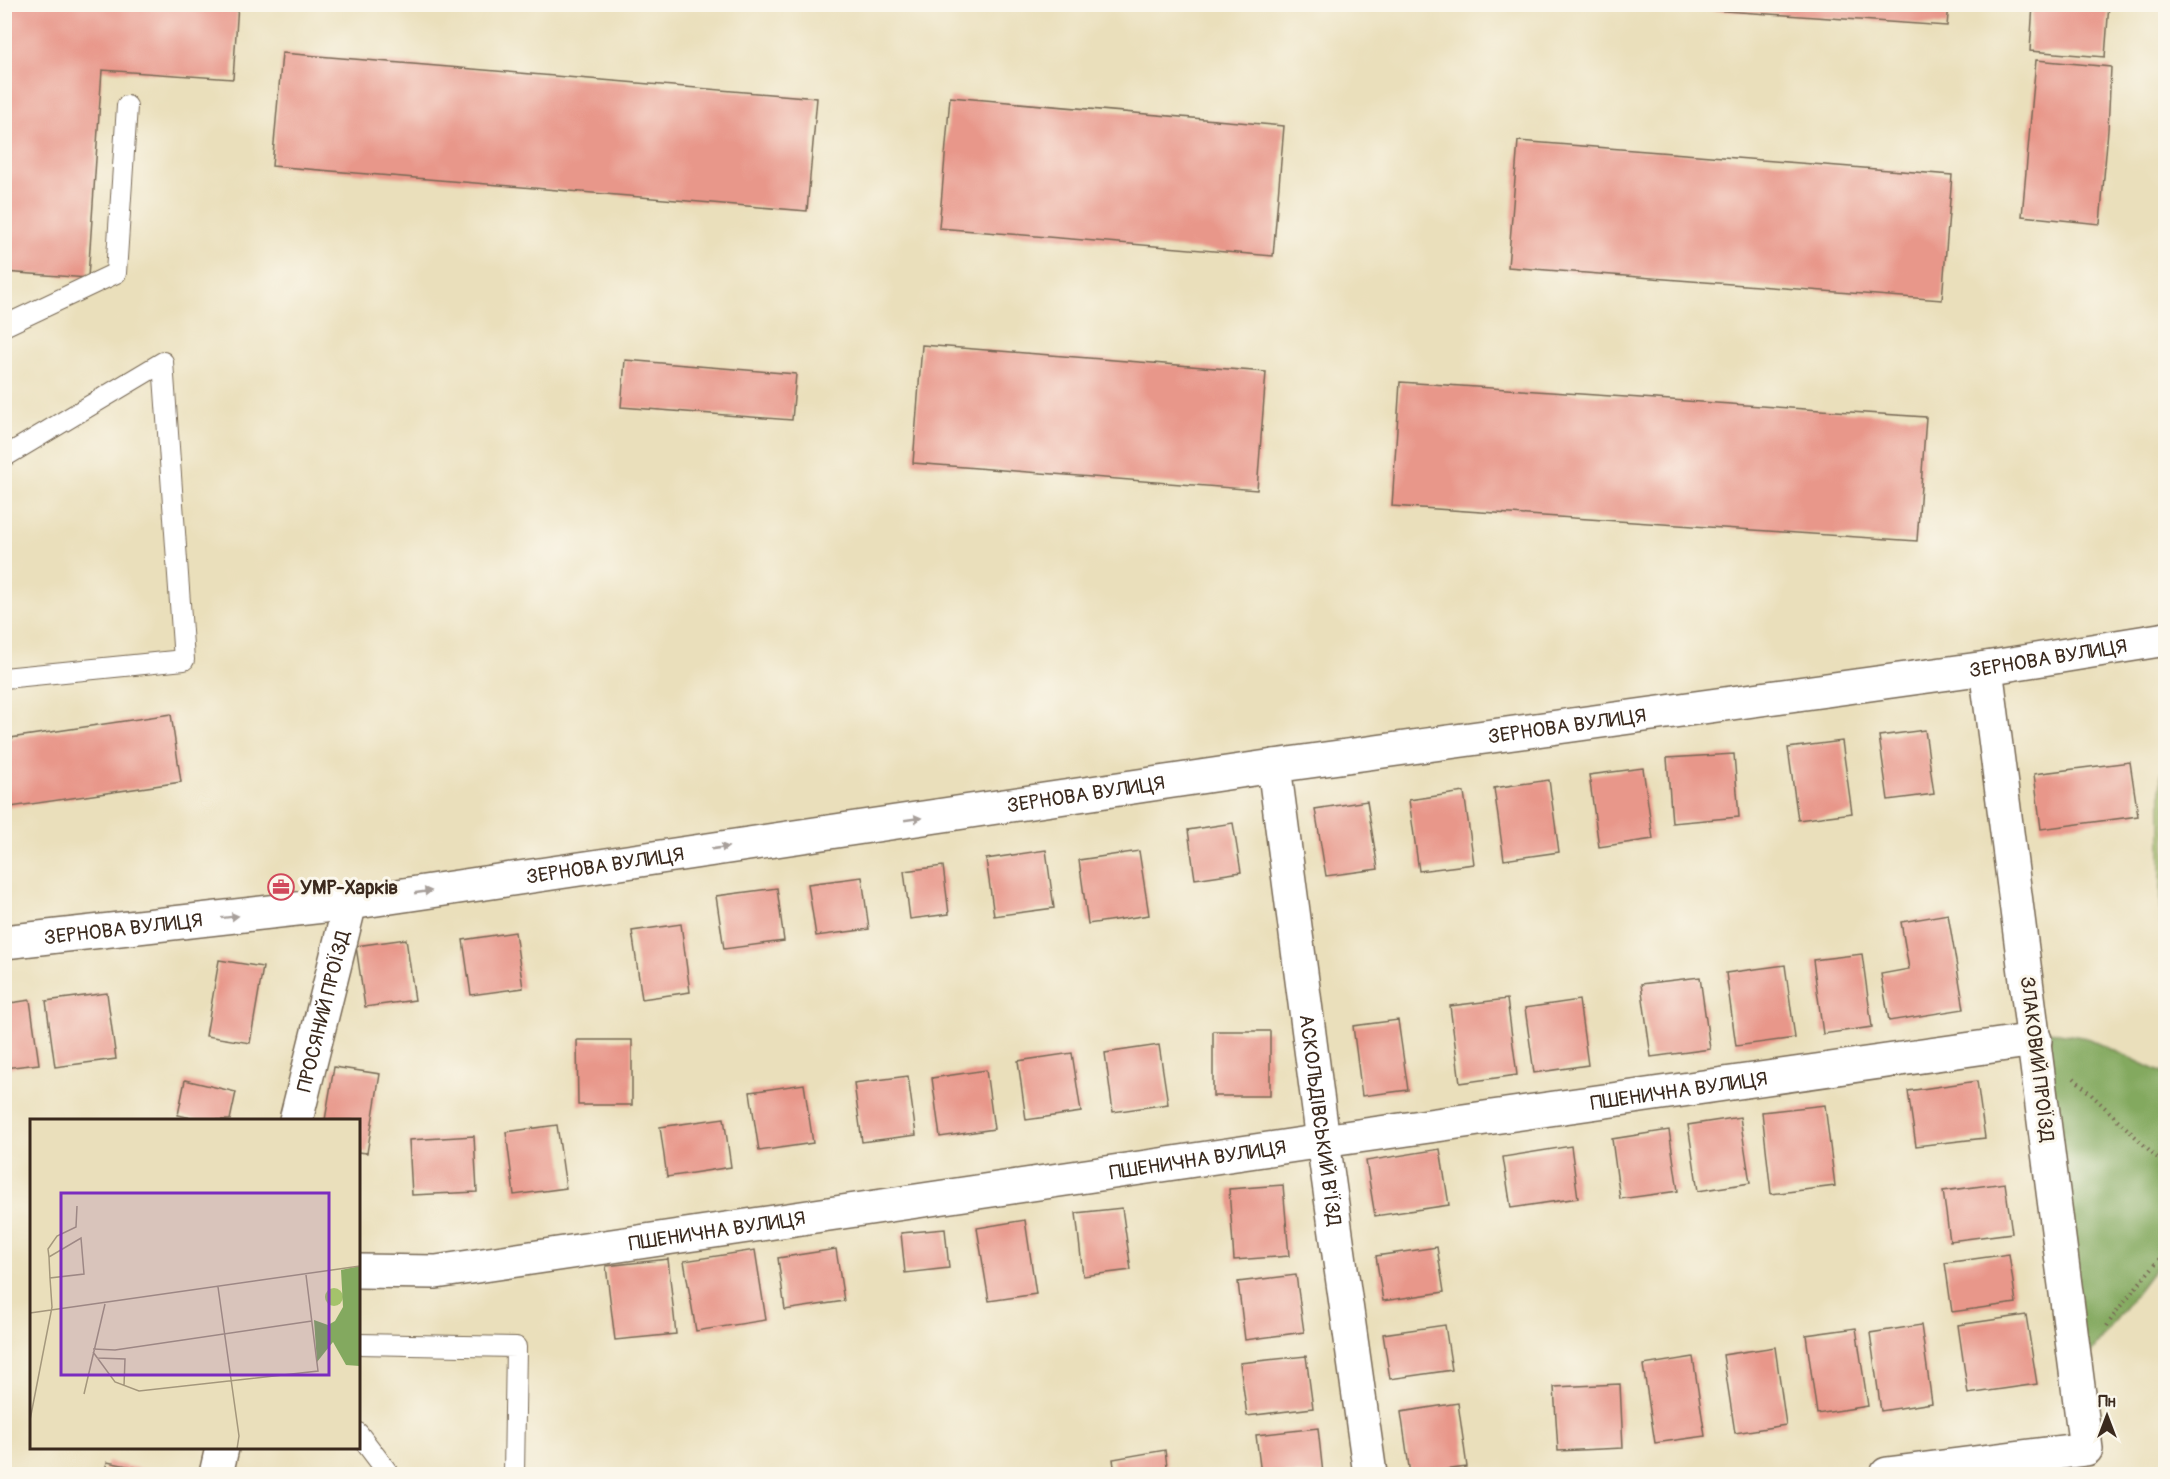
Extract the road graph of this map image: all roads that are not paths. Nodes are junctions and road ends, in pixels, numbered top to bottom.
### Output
1 (127, 106) dead end
2 (4, 326) edge
3 (4, 457) edge
4 (2166, 639) edge
5 (1986, 668) junction
6 (4, 678) edge
7 (1274, 766) junction
8 (350, 903) junction
9 (4, 942) edge
10 (2035, 1040) junction
11 (296, 1119) edge
12 (1323, 1141) junction
13 (360, 1271) edge
14 (360, 1344) edge
15 (360, 1436) edge
16 (222, 1449) edge
17 (216, 1474) edge
18 (389, 1474) edge
19 (514, 1474) edge
20 (1370, 1474) edge
21 (1887, 1474) edge

1 - 2 lane
3 - 6 lane
4 - 5 street, ЗЕРНОВА ВУЛИЦЯ
5 - 7 street, ЗЕРНОВА ВУЛИЦЯ
5 - 10 street, ЗЛАКОВИЙ ПРОЇЗД
8 -> 7 street, ЗЕРНОВА ВУЛИЦЯ
7 - 12 street, АСКОЛЬДІВСЬКИЙ В'ЇЗД
9 -> 8 street, ЗЕРНОВА ВУЛИЦЯ
8 - 11 street, ПРОСЯНИЙ ПРОЇЗД
10 - 12 street, ПШЕНИЧНА ВУЛИЦЯ
10 - 21 street, ЗЛАКОВИЙ ПРОЇЗД
12 - 13 street, ПШЕНИЧНА ВУЛИЦЯ
12 - 20 street, АСКОЛЬДІВСЬКИЙ В'ЇЗД
14 - 19 lane
15 - 18 lane
16 - 17 street

